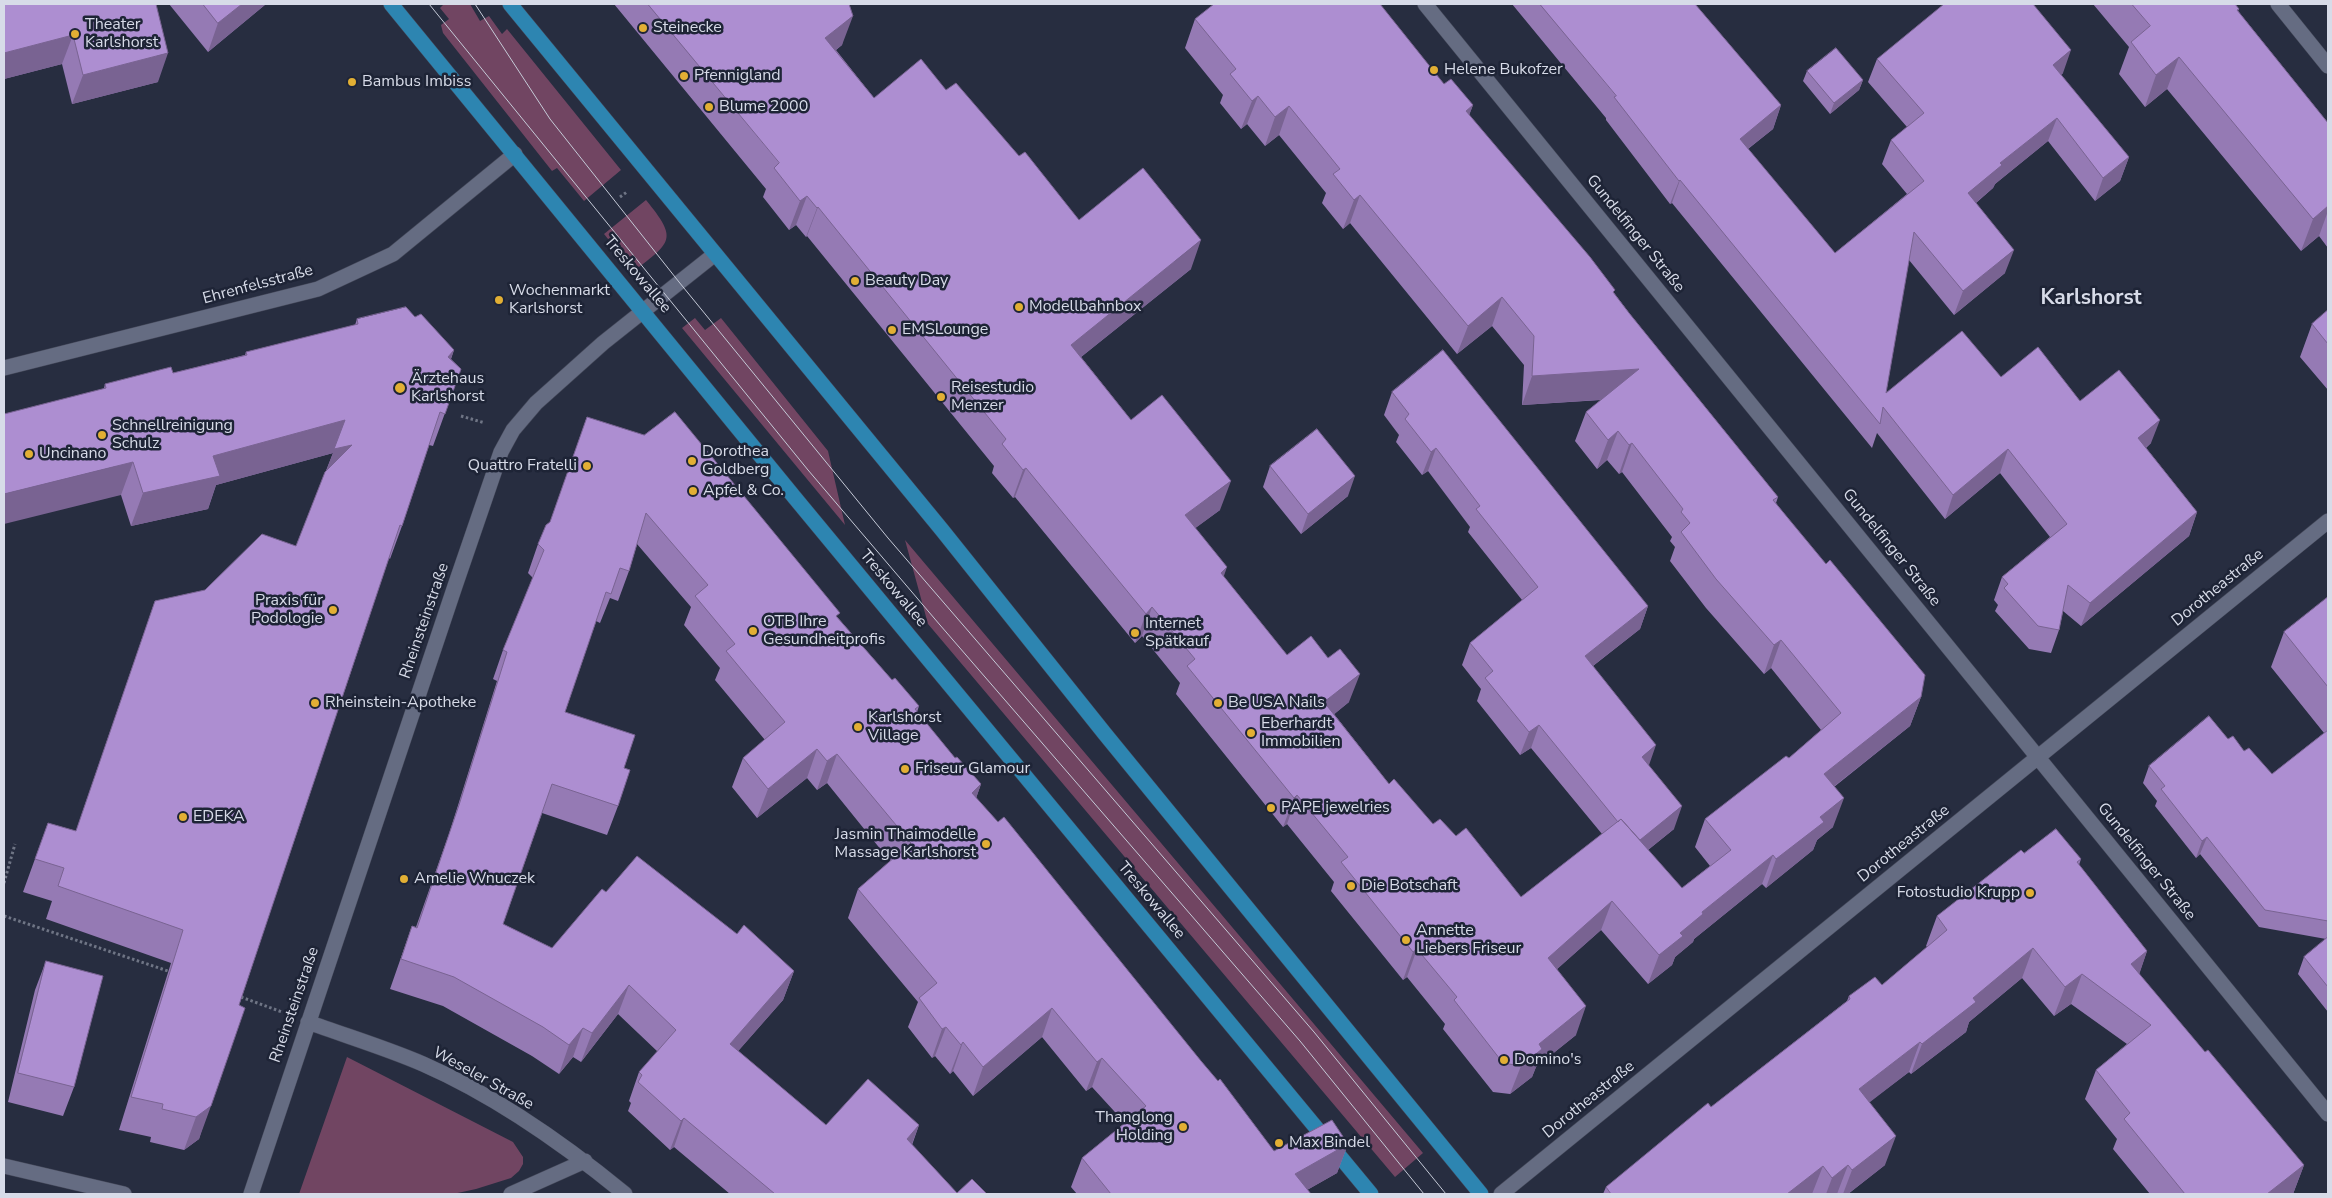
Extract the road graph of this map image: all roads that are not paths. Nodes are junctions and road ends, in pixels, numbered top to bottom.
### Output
1 (391, 4) edge
2 (510, 4) edge
3 (1425, 4) edge
4 (2278, 4) edge
5 (2328, 66) edge
6 (515, 154) junction
7 (716, 254) junction
8 (644, 311) junction
9 (4, 368) edge
10 (2328, 521) edge
11 (2038, 757) junction
12 (308, 1022) junction
13 (2328, 1114) edge
14 (585, 1161) junction
15 (4, 1166) edge
16 (124, 1194) edge
17 (250, 1194) edge
18 (511, 1194) edge
19 (625, 1194) edge
20 (1371, 1194) edge
21 (1481, 1194) edge
22 (1501, 1194) edge

1 - 6 main road, Treskowallee
2 - 7 main road
3 - 11 street, Gundelfinger Straße
4 - 5 street
6 - 8 main road, Treskowallee
6 - 9 street, Ehrenfelsstraße
7 - 8 street, Rheinsteinstraße
7 - 21 main road
8 - 12 street, Rheinsteinstraße
8 - 20 main road, Treskowallee
10 - 11 street, Dorotheastraße
11 - 13 street, Gundelfinger Straße
11 - 22 street, Dorotheastraße
12 - 14 street, Weseler Straße
12 - 17 street, Rheinsteinstraße
14 - 18 street
14 - 19 street, Weseler Straße
15 - 16 street

